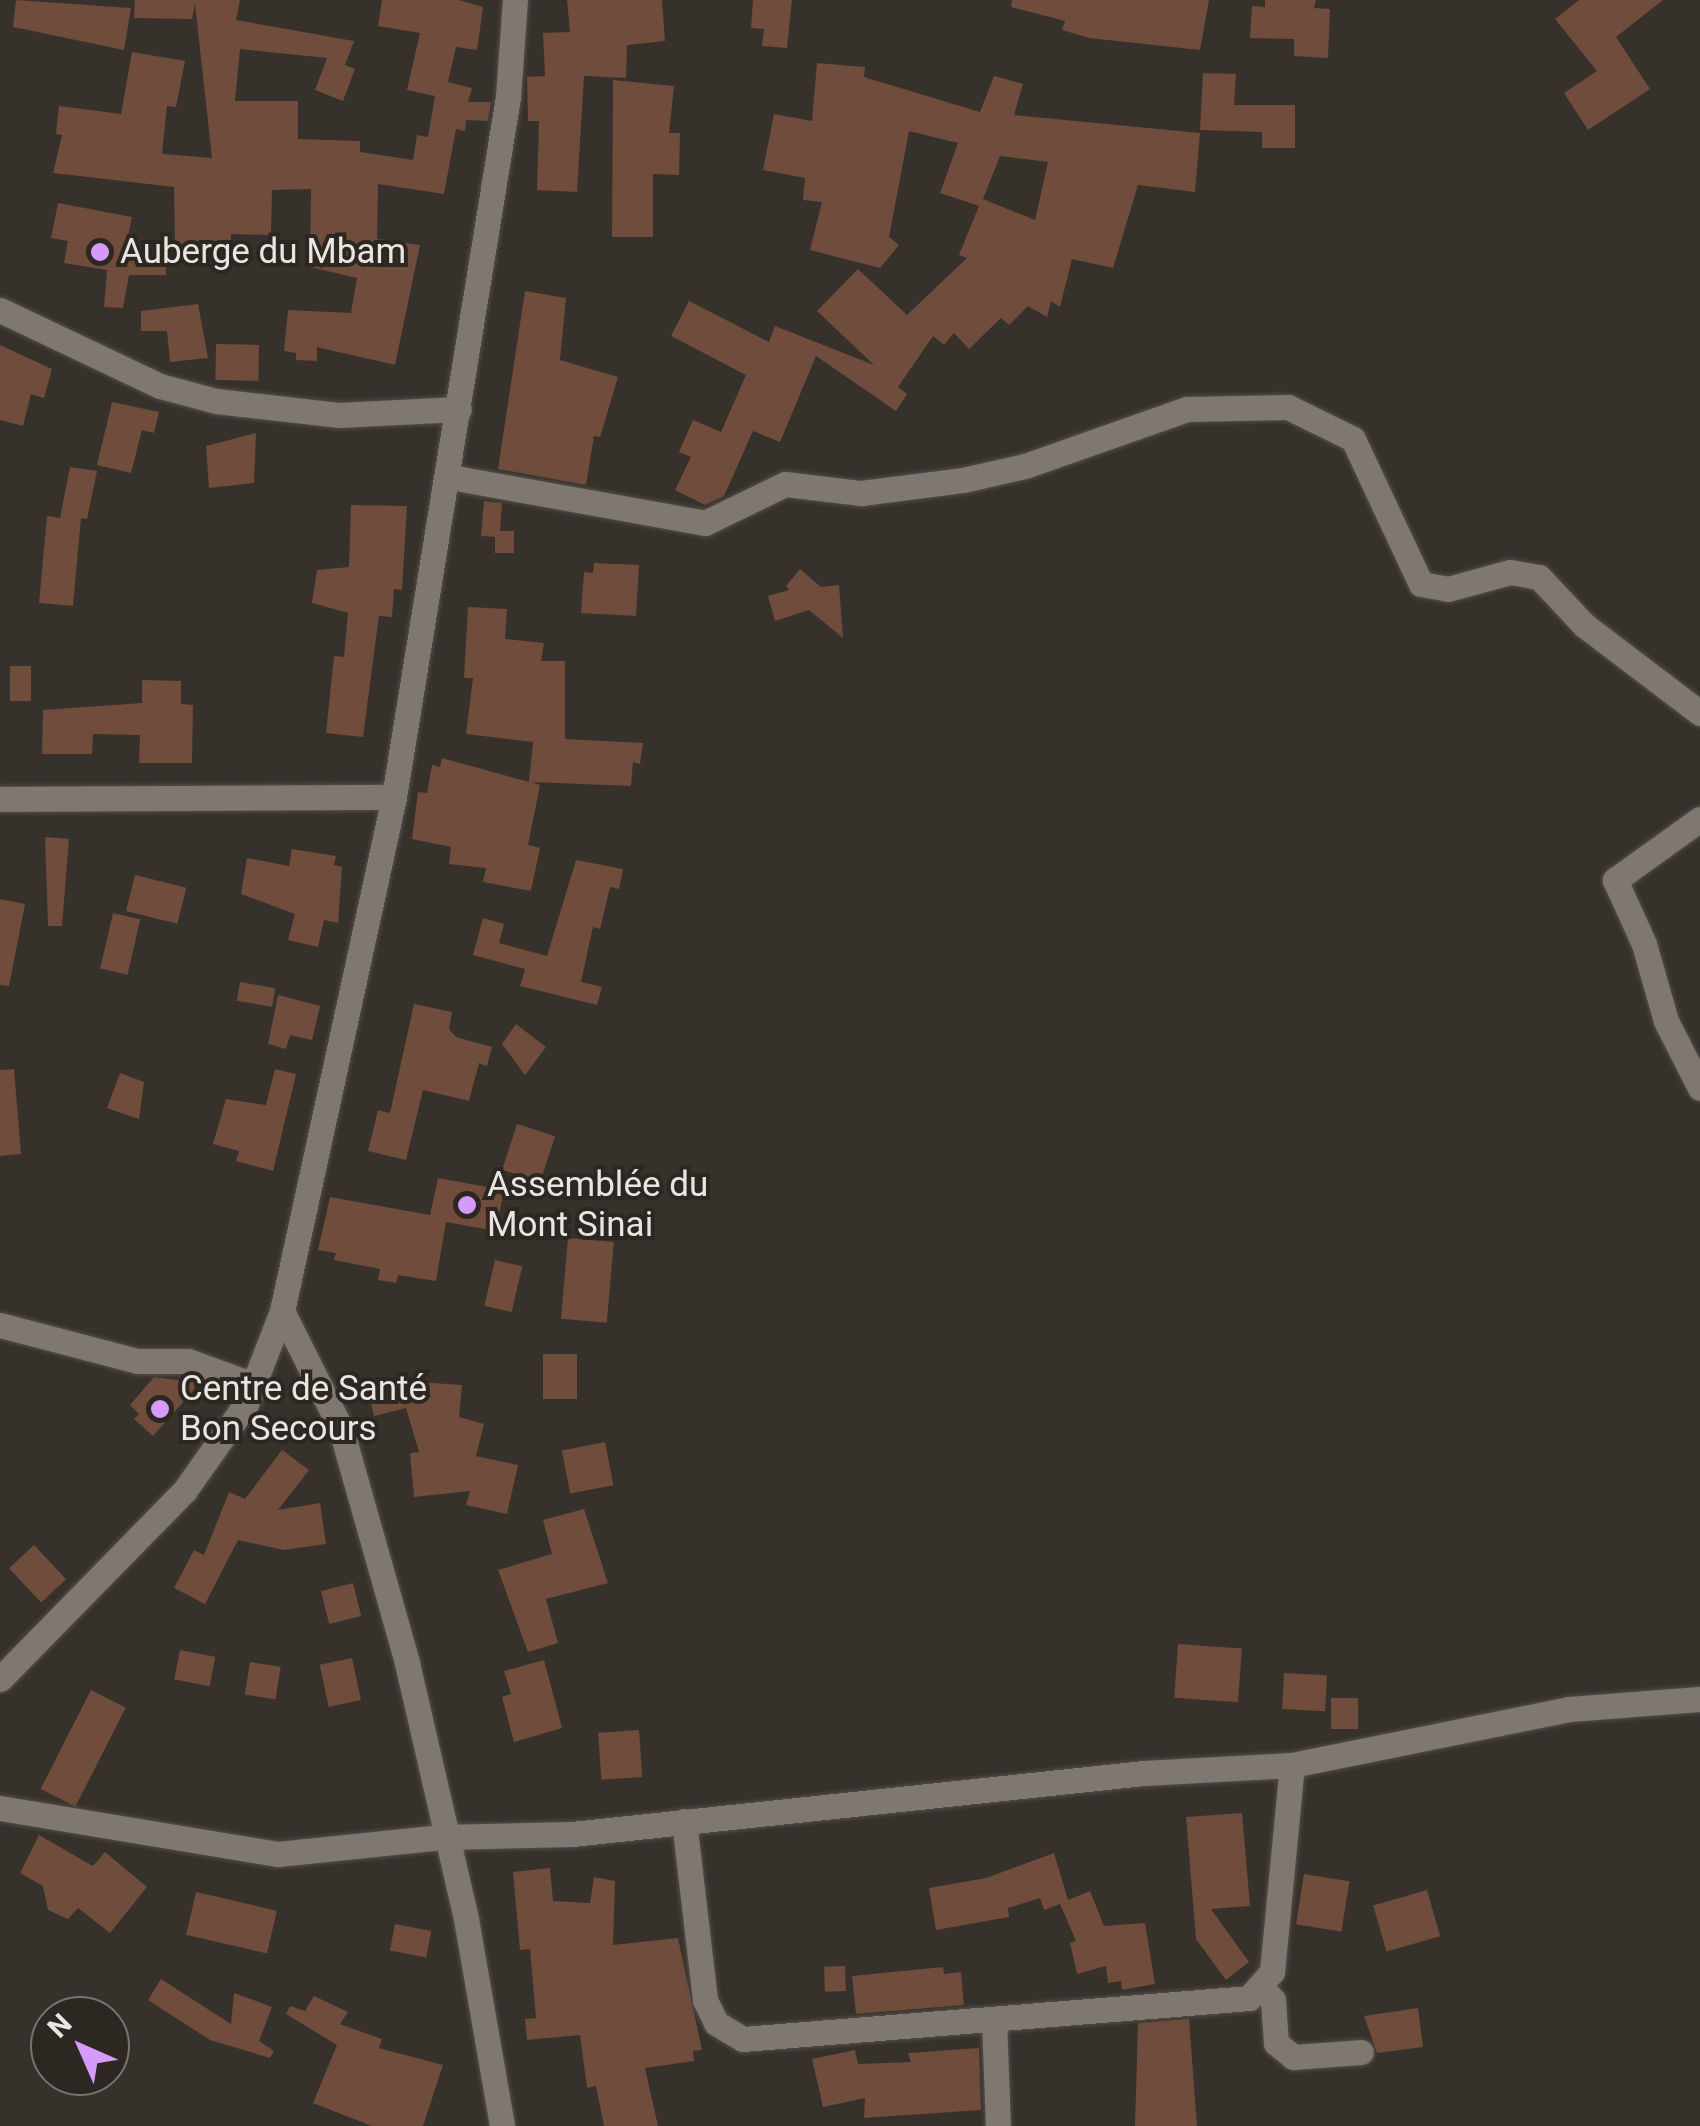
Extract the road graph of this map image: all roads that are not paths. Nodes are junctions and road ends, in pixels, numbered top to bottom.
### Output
1 (515, 0) edge
2 (0, 310) edge
3 (458, 409) junction
4 (450, 477) junction
5 (1700, 713) edge
6 (394, 797) junction
7 (0, 799) edge
8 (1700, 819) edge
9 (1700, 1088) edge
10 (282, 1311) junction
11 (0, 1325) edge
12 (254, 1384) junction
13 (0, 1679) edge
14 (1700, 1699) edge
15 (1292, 1765) junction
16 (0, 1808) edge
17 (684, 1821) junction
18 (442, 1837) junction
19 (1263, 1989) junction
20 (994, 2019) junction
21 (1361, 2052) dead end
22 (502, 2126) edge
23 (998, 2126) edge

1 - 3 street
2 - 3 street
3 - 4 street
4 - 5 street
4 - 6 street
6 - 7 street
6 - 10 street
8 - 9 street
10 - 12 street
10 - 18 street
11 - 12 street
12 - 13 street
14 - 15 street
15 - 17 street
15 - 19 street
16 - 18 street
17 - 18 street
17 - 20 street
18 - 22 street
19 - 20 street
19 - 21 street
20 - 23 street

